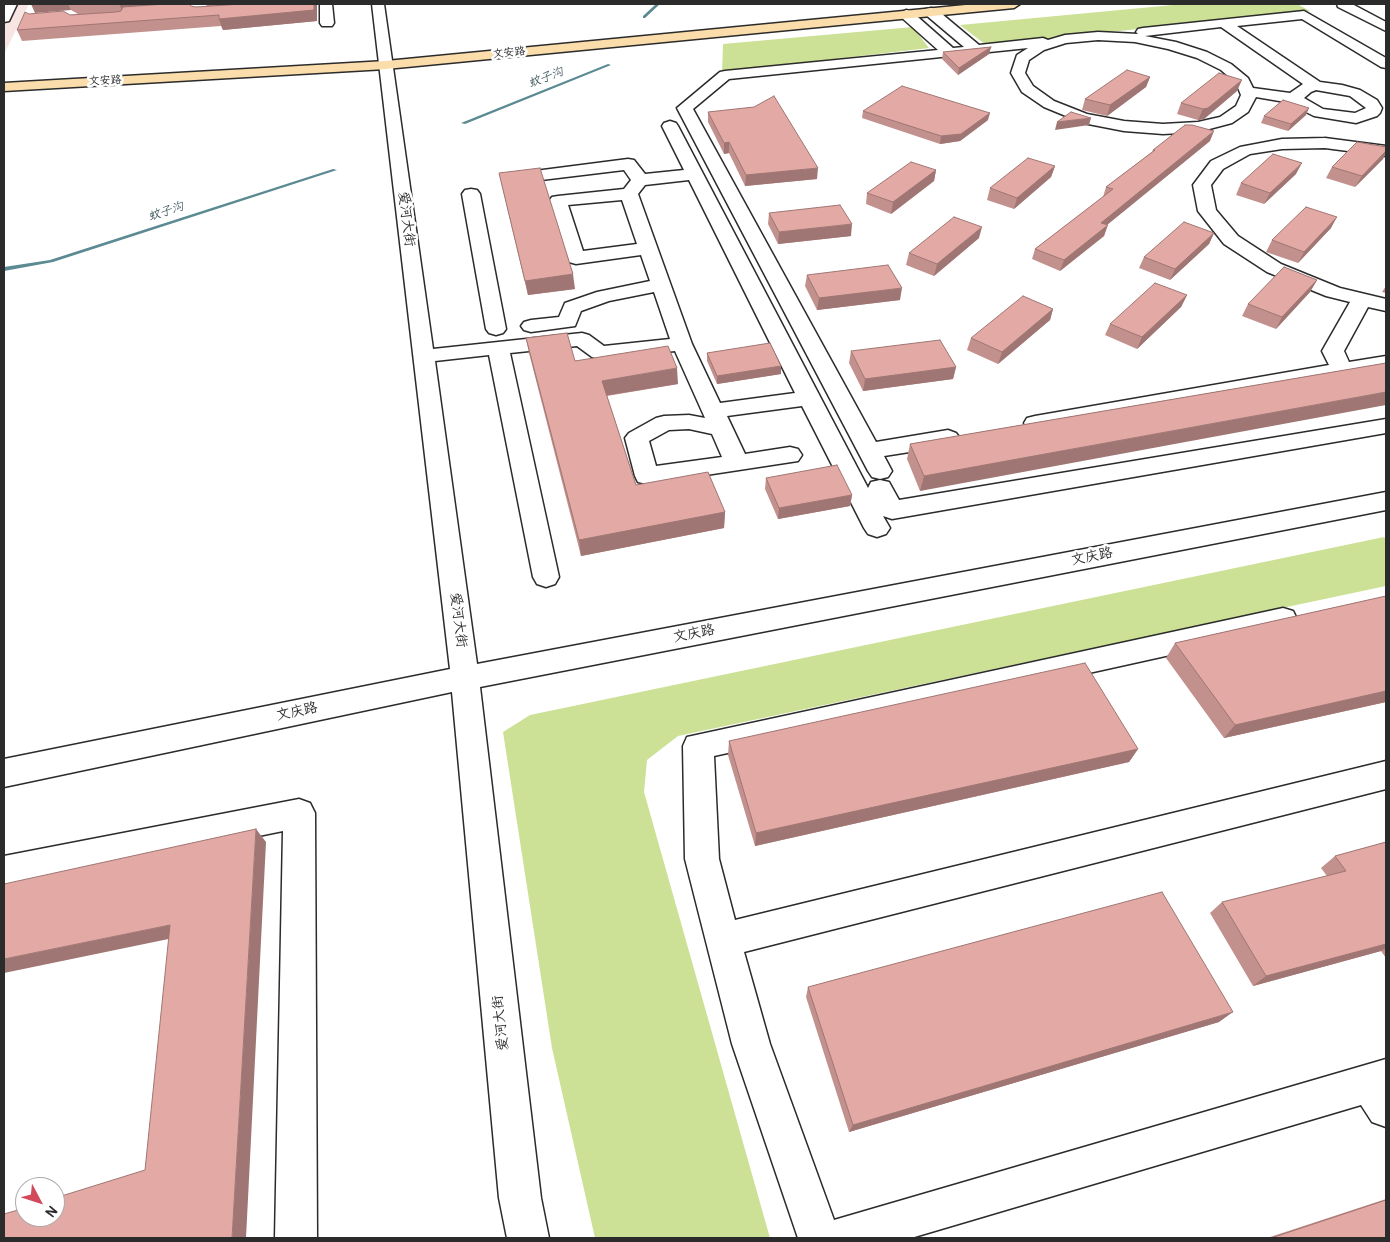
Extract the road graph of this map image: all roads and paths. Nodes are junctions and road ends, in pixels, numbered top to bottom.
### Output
1 (11, 4) edge
2 (326, 4) edge
3 (378, 4) edge
4 (1014, 4) edge
5 (1343, 4) edge
6 (931, 12) junction
7 (906, 14) junction
8 (4, 18) edge
9 (327, 23) dead end
10 (1224, 23) junction
11 (1386, 27) edge
12 (1098, 36) junction
13 (1065, 39) junction
14 (976, 50) junction
15 (950, 53) junction
16 (1386, 64) edge
17 (386, 65) junction
18 (1316, 86) junction
19 (4, 87) edge
20 (1247, 91) junction
21 (1296, 99) junction
22 (1375, 110) edge
23 (1379, 125) dead end
24 (670, 126) dead end
25 (1386, 151) edge
26 (694, 174) junction
27 (533, 176) edge
28 (635, 187) junction
29 (471, 194) dead end
30 (648, 248) junction
31 (661, 285) junction
32 (1362, 299) junction
33 (1386, 305) edge
34 (497, 339) junction
35 (682, 344) junction
36 (423, 347) junction
37 (1376, 363) edge
38 (1342, 369) junction
39 (1386, 382) edge
40 (809, 398) junction
41 (717, 420) junction
42 (926, 426) dead end
43 (1386, 426) edge
44 (1011, 427) edge
45 (972, 434) edge
46 (790, 455) dead end
47 (737, 463) junction
48 (879, 465) junction
49 (1385, 503) edge
50 (877, 528) dead end
51 (546, 577) dead end
52 (1309, 614) edge
53 (465, 678) junction
54 (4, 773) edge
55 (1386, 775) edge
56 (4, 872) edge
57 (723, 940) junction
58 (1380, 1090) edge
59 (296, 1238) edge
60 (528, 1238) edge
61 (819, 1238) edge
62 (841, 1238) edge

1 - 8 street
2 - 9 street
3 - 17 street, 爱河大街
4 - 6 main road, 文安路
5 - 11 street
6 - 7 main road, 文安路
6 - 14 street
7 - 15 street
7 - 17 main road, 文安路
10 - 12 street
10 - 16 street
10 - 18 street
12 - 13 street
12 - 20 street
13 - 14 street
13 - 20 street
14 - 15 street
15 - 48 street
17 - 19 main road, 文安路
17 - 36 street, 爱河大街
18 - 21 street
18 - 22 street
20 - 21 street
21 - 22 street
22 - 23 street
24 - 26 street
25 - 32 street
26 - 28 street
26 - 40 street
27 - 28 street
28 - 30 street
28 - 30 street
29 - 34 street
30 - 31 street
31 - 34 street
31 - 35 street
32 - 33 street
32 - 38 street
34 - 35 street
34 - 36 street
34 - 51 street
35 - 41 street
36 - 53 street, 爱河大街
37 - 38 street
37 - 39 street
38 - 44 street
40 - 41 street
40 - 50 street
41 - 47 street
41 - 47 street
42 - 48 street
43 - 48 street
45 - 48 street
46 - 47 street
49 - 53 street, 文庆路
52 - 57 street
53 - 54 street, 文庆路
53 - 60 street, 爱河大街
55 - 57 street
56 - 59 street
57 - 61 street
58 - 62 street

